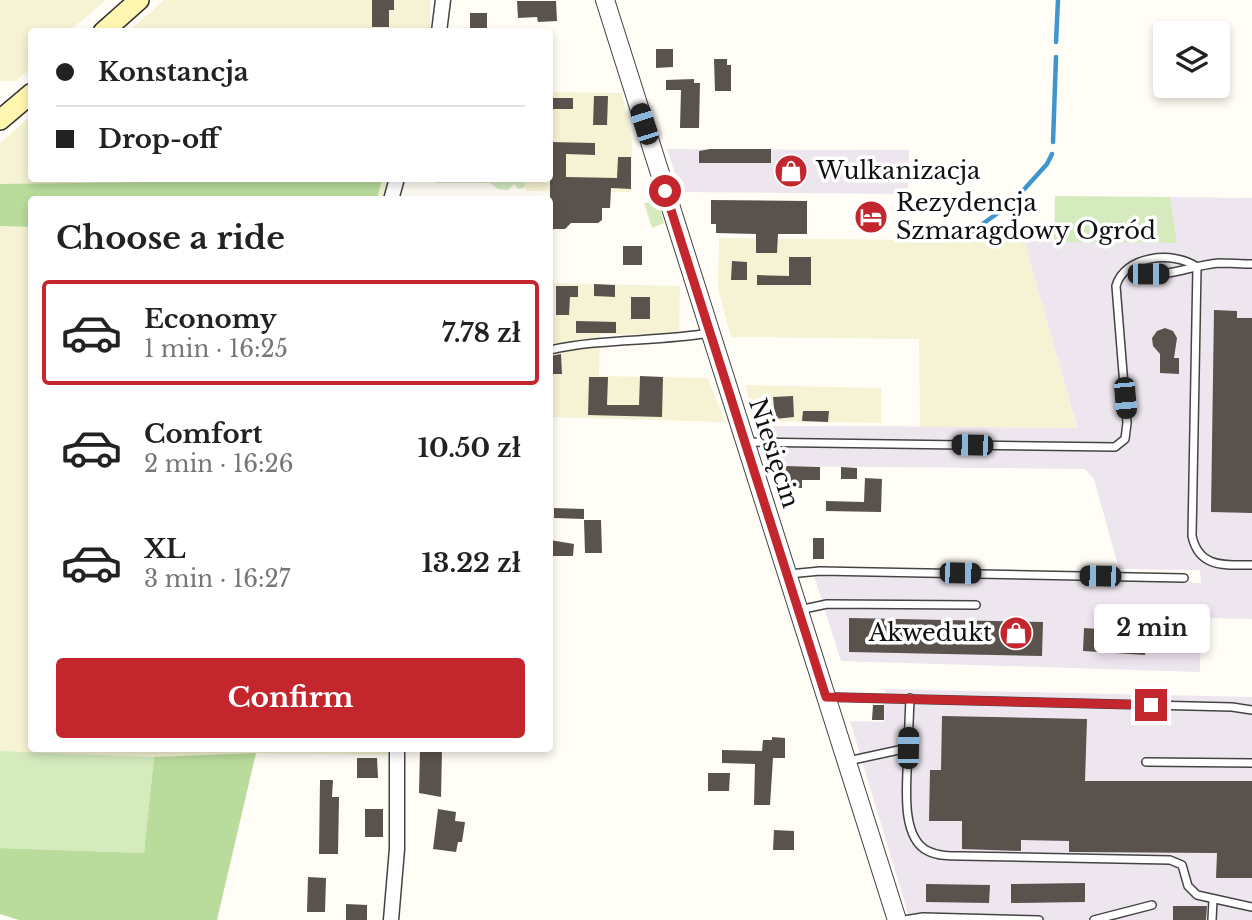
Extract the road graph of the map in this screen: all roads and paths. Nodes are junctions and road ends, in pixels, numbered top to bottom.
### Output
1 (139, 0) edge
2 (443, 0) edge
3 (605, 0) edge
4 (108, 28) edge
5 (440, 28) edge
6 (28, 96) edge
7 (0, 120) edge
8 (1252, 264) edge
9 (1197, 267) junction
10 (1132, 269) junction
11 (710, 332) junction
12 (553, 350) edge
13 (745, 442) junction
14 (1252, 565) edge
15 (785, 575) junction
16 (1184, 578) dead end
17 (976, 606) dead end
18 (798, 610) junction
19 (826, 697) junction
20 (909, 698) junction
21 (1252, 710) edge
22 (908, 748) junction
23 (397, 752) edge
24 (846, 761) junction
25 (1146, 762) dead end
26 (1252, 763) edge
27 (1213, 900) junction
28 (1152, 905) dead end
29 (1252, 907) edge
30 (391, 920) edge
31 (897, 920) edge
32 (904, 920) edge
33 (1039, 920) edge
34 (1094, 920) edge
35 (1212, 920) edge

1 - 4 main road
2 - 5 street
3 - 11 street, Niesięcin
6 - 7 main road
8 - 9 lane
9 - 10 lane
9 - 10 lane
9 - 14 lane
10 - 13 lane
11 - 12 lane
11 - 13 street, Niesięcin
13 - 15 street, Niesięcin
15 - 16 lane
15 - 18 street, Niesięcin
17 - 18 lane
18 - 19 street, Niesięcin
19 - 20 lane
19 - 24 street, Niesięcin
20 - 21 lane
20 - 22 lane
22 - 24 lane
22 - 27 lane
23 - 30 street
24 - 31 street, Niesięcin
25 - 26 lane
27 - 29 lane
27 - 35 lane
28 - 34 lane
32 - 33 lane

